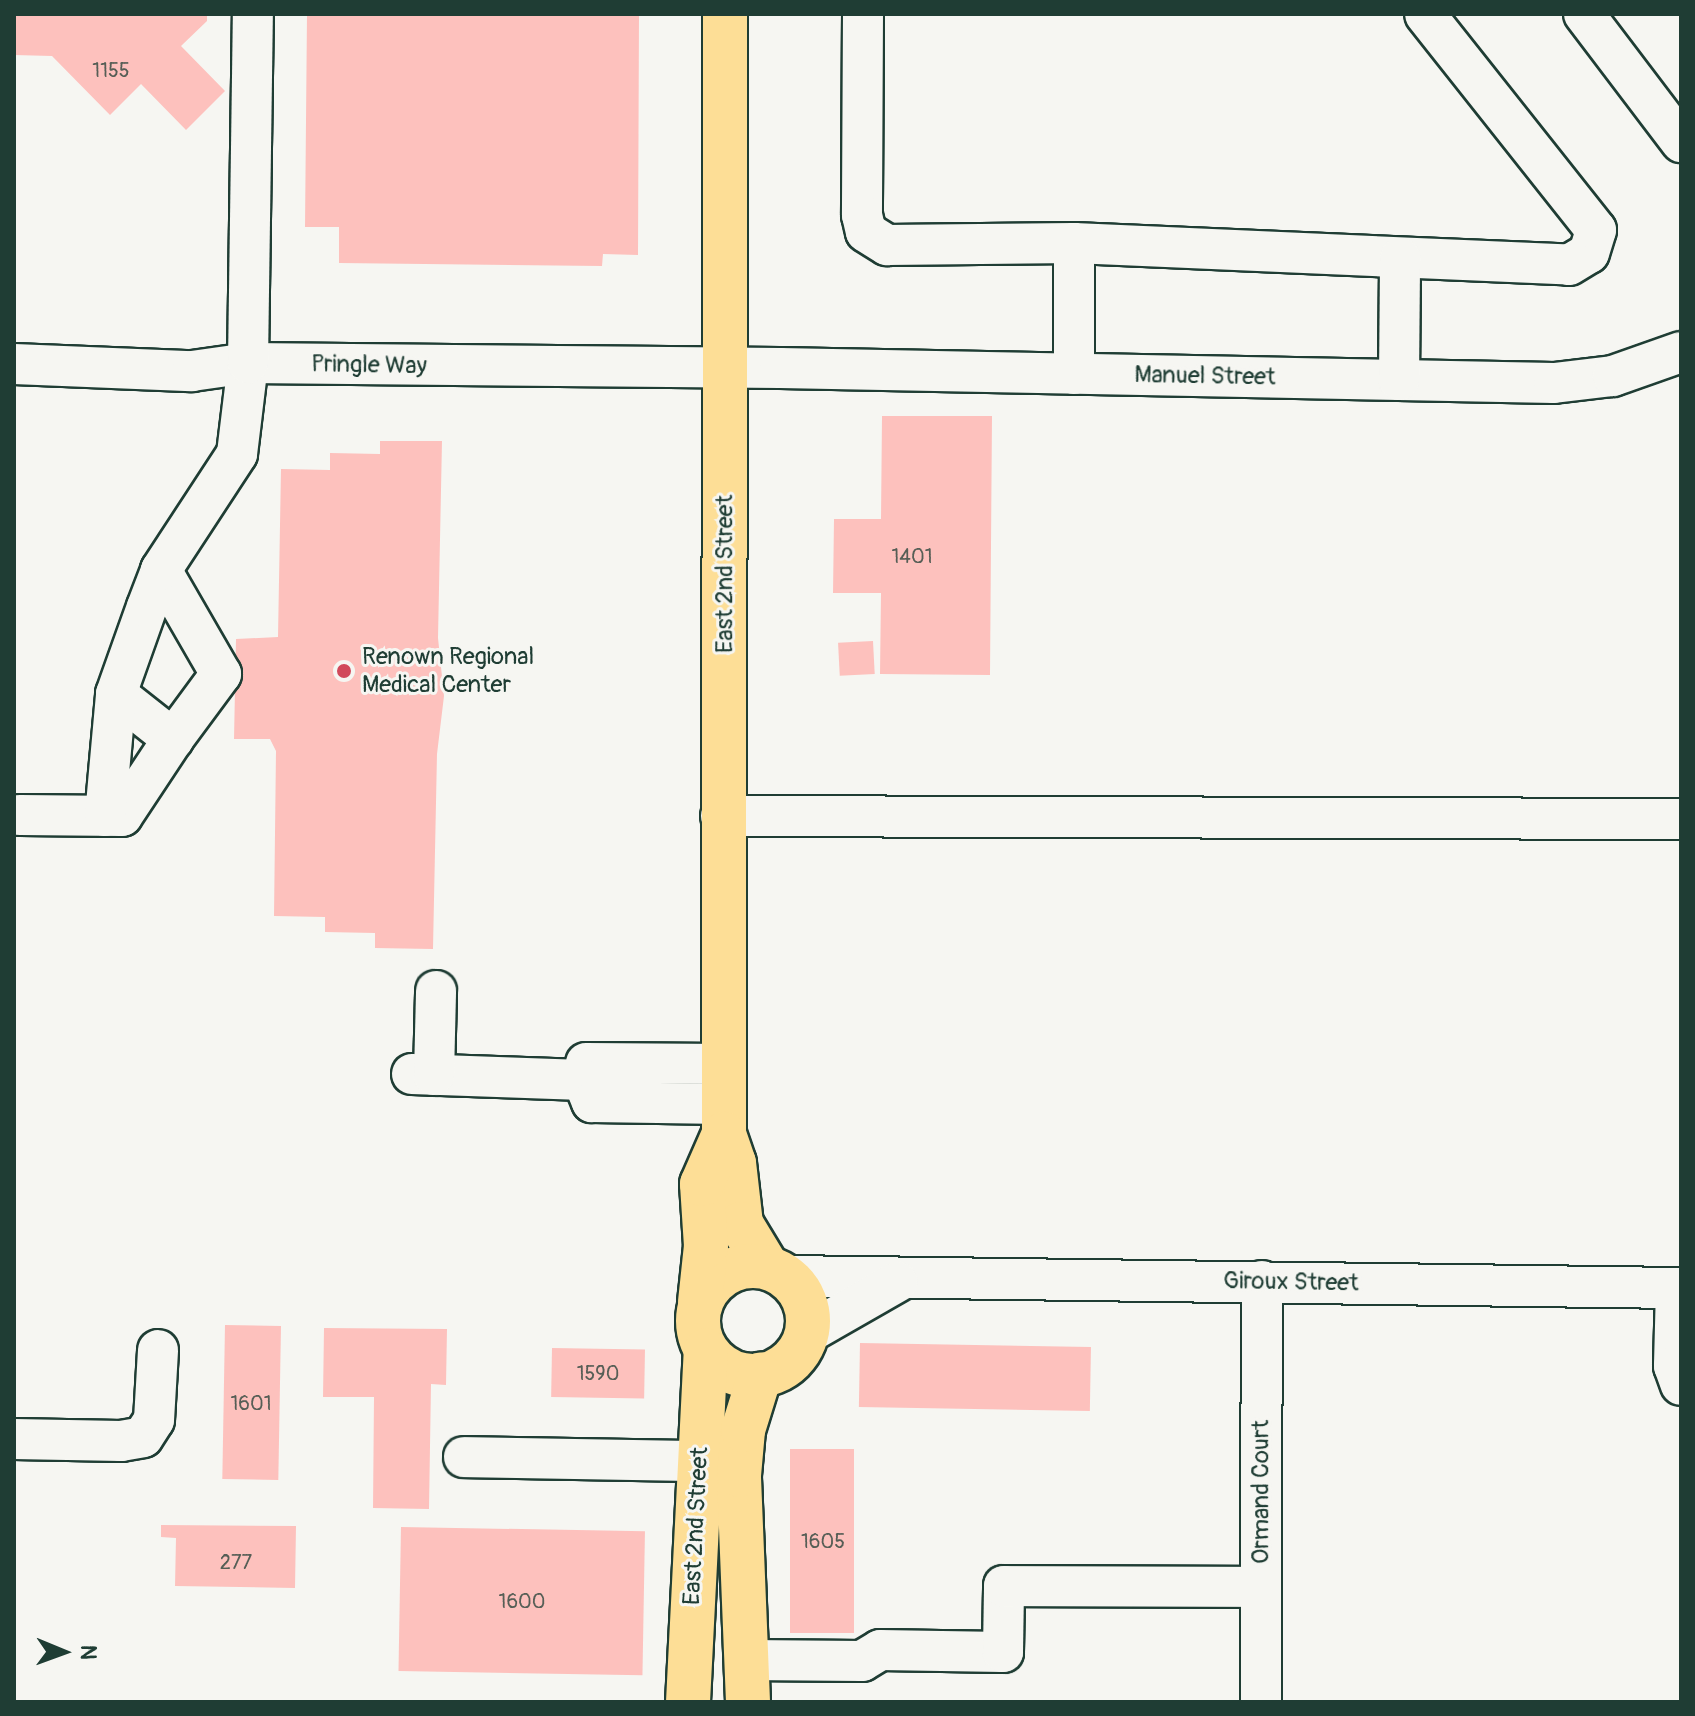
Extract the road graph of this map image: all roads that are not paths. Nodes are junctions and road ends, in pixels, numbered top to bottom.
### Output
1 (253, 14) edge
2 (725, 14) edge
3 (863, 14) edge
4 (1425, 14) edge
5 (1584, 14) edge
6 (1676, 123) edge
7 (1074, 243) junction
8 (1400, 258) junction
9 (1681, 352) edge
10 (248, 363) junction
11 (14, 364) edge
12 (724, 370) junction
13 (1074, 374) junction
14 (1399, 380) junction
15 (161, 570) junction
16 (116, 694) junction
17 (173, 739) junction
18 (20, 815) dead end
19 (105, 816) junction
20 (721, 816) junction
21 (1681, 819) edge
22 (436, 991) dead end
23 (725, 1101) junction
24 (776, 1271) junction
25 (901, 1280) junction
26 (1262, 1281) junction
27 (1678, 1288) edge
28 (700, 1302) junction
29 (808, 1333) junction
30 (158, 1350) dead end
31 (706, 1350) junction
32 (760, 1375) junction
33 (1681, 1385) edge
34 (14, 1439) edge
35 (464, 1457) dead end
36 (700, 1461) junction
37 (1261, 1587) junction
38 (747, 1681) edge
39 (688, 1702) edge
40 (1261, 1702) edge

1 - 10 street
2 - 12 main road, East 2nd Street
3 - 7 street
4 - 8 street
5 - 6 street
7 - 8 street
7 - 13 street
8 - 14 street
9 - 14 street, Manuel Street
10 - 11 street, Pringle Way
10 - 12 street, Pringle Way
10 - 15 street
12 - 13 street, Manuel Street
12 - 20 main road, East 2nd Street
13 - 14 street, Manuel Street
15 - 16 street
15 - 17 street
16 - 17 street
16 - 19 street
17 - 19 street
18 - 19 street
20 - 21 street
20 - 23 main road, East 2nd Street
22 - 23 street
23 - 24 main road, East 2nd Street
23 - 28 main road, East 2nd Street
24 - 25 street, Giroux Street
24 - 28 main road
24 - 29 main road
25 - 26 street, Giroux Street
25 - 29 street, Giroux Street
26 - 27 street, Giroux Street
26 - 37 street, Ormand Court
27 - 33 street
28 - 31 main road
29 - 32 main road
30 - 34 street
31 - 32 main road
31 - 36 main road, East 2nd Street
32 - 38 main road, East 2nd Street
35 - 36 street
36 - 39 main road, East 2nd Street
37 - 38 street
37 - 40 street, Ormand Court

